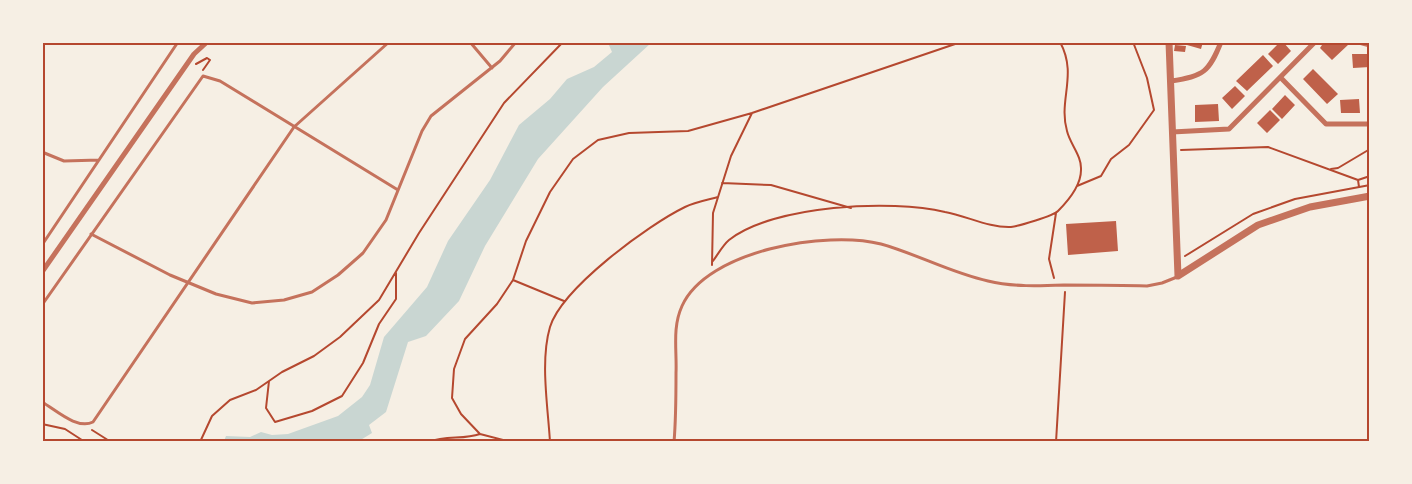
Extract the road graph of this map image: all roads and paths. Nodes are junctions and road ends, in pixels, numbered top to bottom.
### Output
1 (178, 42) edge
2 (207, 42) edge
3 (390, 42) edge
4 (470, 42) edge
5 (516, 42) edge
6 (563, 42) edge
7 (961, 42) edge
8 (1060, 42) edge
9 (1133, 42) edge
10 (1169, 42) edge
11 (1221, 42) edge
12 (1315, 42) edge
13 (1359, 42) edge
14 (1370, 45) edge
15 (492, 68) junction
16 (1282, 79) junction
17 (1171, 81) junction
18 (752, 113) junction
19 (1370, 124) edge
20 (294, 128) junction
21 (1172, 132) junction
22 (1172, 143) junction
23 (1370, 148) edge
24 (42, 152) edge
25 (99, 160) junction
26 (1329, 169) junction
27 (1370, 176) edge
28 (1358, 180) junction
29 (722, 183) junction
30 (1078, 186) junction
31 (1359, 187) dead end
32 (398, 191) junction
33 (1370, 196) edge
34 (718, 197) junction
35 (853, 208) junction
36 (1056, 213) junction
37 (91, 234) junction
38 (42, 245) edge
39 (713, 261) junction
40 (396, 271) junction
41 (42, 272) edge
42 (711, 273) junction
43 (1178, 276) junction
44 (513, 280) junction
45 (189, 284) junction
46 (1065, 285) junction
47 (1056, 286) junction
48 (564, 301) junction
49 (42, 304) edge
50 (269, 381) junction
51 (42, 402) edge
52 (42, 424) edge
53 (86, 426) junction
54 (480, 434) junction
55 (85, 442) edge
56 (111, 442) edge
57 (200, 442) edge
58 (429, 442) edge
59 (511, 442) edge
60 (550, 442) edge
61 (674, 442) edge
62 (1056, 442) edge

1 - 25 lane
2 - 41 street
3 - 20 lane
4 - 15 lane
5 - 15 lane
6 - 40 path
7 - 18 path
8 - 30 path
9 - 30 path
10 - 17 street
11 - 17 street
12 - 16 street
13 - 14 street
15 - 32 lane
16 - 19 street
16 - 21 street
17 - 21 street
18 - 29 path
18 - 44 path
20 - 32 lane
20 - 37 lane
20 - 45 lane
21 - 22 street
22 - 26 path
22 - 43 street
23 - 26 path
24 - 25 lane
25 - 38 lane
26 - 28 path
27 - 28 path
28 - 31 path
29 - 34 path
29 - 35 path
30 - 36 path
32 - 45 lane
33 - 43 street
34 - 39 path
34 - 48 path
35 - 36 path
35 - 39 path
36 - 47 path
37 - 45 lane
37 - 49 lane
39 - 42 path
40 - 50 path
40 - 50 path
42 - 47 lane
42 - 61 lane
43 - 46 lane
44 - 48 path
44 - 54 path
45 - 53 lane
46 - 47 lane
46 - 62 path
48 - 60 path
50 - 57 path
51 - 53 lane
52 - 55 path
53 - 56 path
54 - 58 path
54 - 59 path

